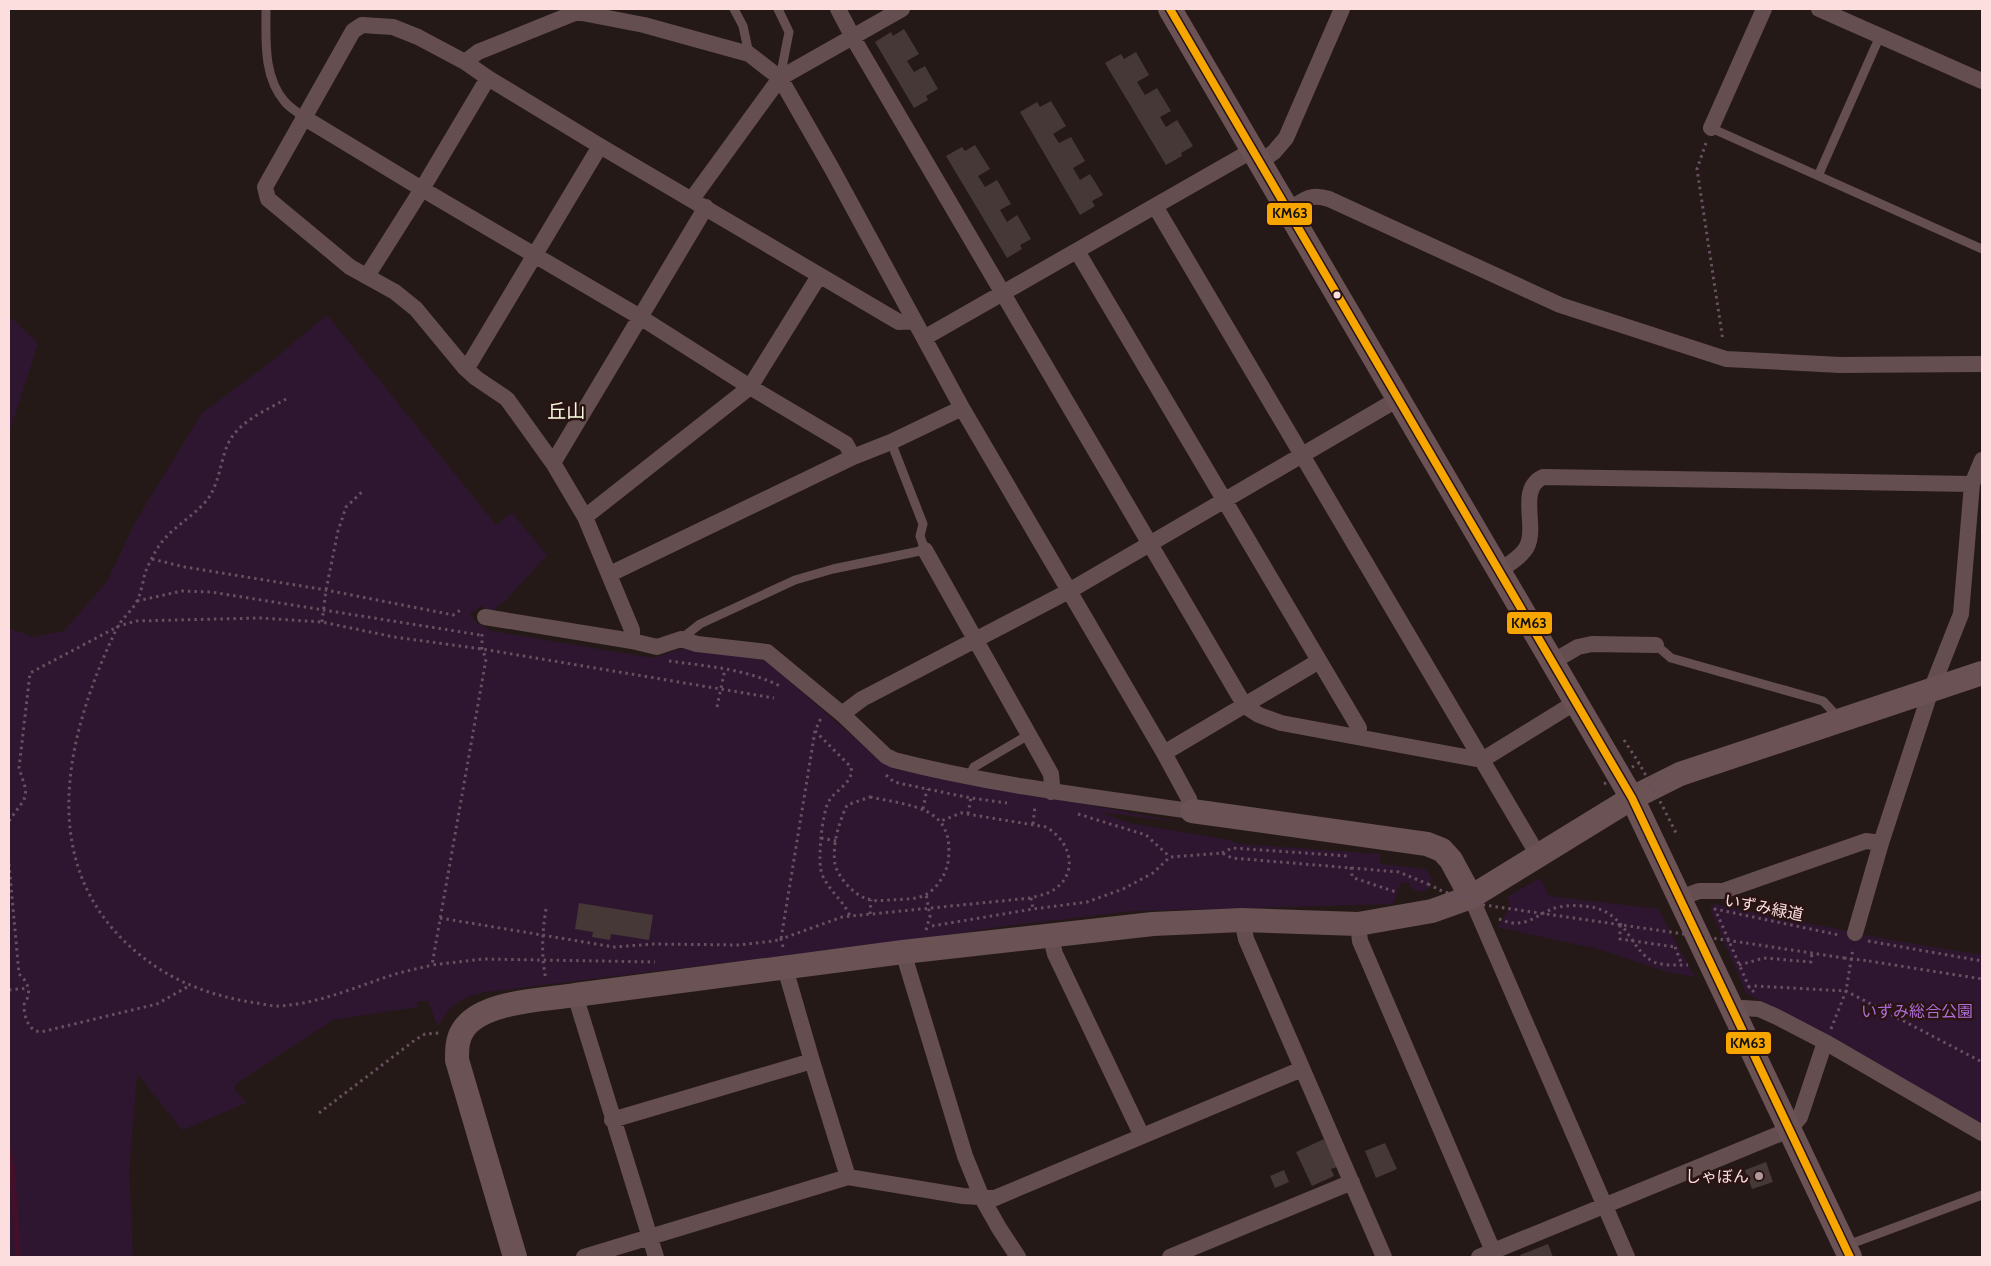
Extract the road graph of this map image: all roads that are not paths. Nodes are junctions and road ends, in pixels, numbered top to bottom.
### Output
1 (266, 9) edge
2 (734, 9) edge
3 (778, 9) edge
4 (838, 9) edge
5 (902, 9) edge
6 (1170, 9) edge
7 (1342, 9) edge
8 (1764, 9) edge
9 (1819, 9) edge
10 (574, 10) edge
11 (1880, 36) junction
12 (852, 37) junction
13 (749, 54) junction
14 (466, 62) junction
15 (488, 78) junction
16 (780, 78) junction
17 (1982, 81) edge
18 (303, 117) junction
19 (1711, 128) joint
20 (600, 146) junction
21 (1256, 156) junction
22 (1818, 176) junction
23 (422, 189) junction
24 (699, 203) junction
25 (1156, 206) junction
26 (1288, 210) junction
27 (1982, 250) edge
28 (1077, 251) junction
29 (534, 256) junction
30 (367, 276) junction
31 (819, 276) junction
32 (1002, 293) junction
33 (640, 317) junction
34 (914, 321) junction
35 (924, 338) junction
36 (1982, 364) edge
37 (464, 367) junction
38 (750, 387) junction
39 (1398, 399) junction
40 (962, 408) junction
41 (891, 442) junction
42 (1302, 455) junction
43 (853, 457) junction
44 (1982, 460) edge
45 (553, 462) junction
46 (1972, 484) junction
47 (1225, 501) junction
48 (585, 517) junction
49 (1150, 544) junction
50 (924, 550) junction
51 (1499, 571) junction
52 (610, 574) junction
53 (1069, 591) junction
54 (484, 622) road end
55 (681, 639) junction
56 (976, 640) junction
57 (632, 641) junction
58 (1656, 645) joint
59 (1319, 661) junction
60 (1552, 662) junction
61 (1982, 673) edge
62 (1932, 690) junction
63 (1576, 702) junction
64 (1245, 706) junction
65 (835, 719) junction
66 (1841, 720) junction
67 (1030, 734) junction
68 (1358, 737) junction
69 (1164, 753) junction
70 (1482, 760) junction
71 (968, 778) junction
72 (1051, 792) junction
73 (1632, 798) junction
74 (1192, 811) junction
75 (1881, 843) junction
76 (1538, 855) junction
77 (1471, 897) junction
78 (1680, 898) junction
79 (1242, 920) junction
80 (1358, 924) junction
81 (1050, 934) junction
82 (1854, 936) road end
83 (903, 952) junction
84 (781, 954) junction
85 (575, 995) junction
86 (1733, 1011) junction
87 (1826, 1033) junction
88 (812, 1061) junction
89 (1302, 1069) junction
90 (612, 1120) junction
91 (1789, 1130) junction
92 (1982, 1133) edge
93 (1142, 1136) junction
94 (848, 1177) junction
95 (1352, 1182) junction
96 (1982, 1195) edge
97 (982, 1198) junction
98 (1605, 1205) junction
99 (650, 1237) junction
100 (1847, 1252) edge
101 (1486, 1254) edge
102 (515, 1257) edge
103 (584, 1257) edge
104 (656, 1257) edge
105 (1018, 1257) edge
106 (1170, 1257) edge
107 (1384, 1257) edge
108 (1627, 1257) edge

1 - 18 lane
2 - 13 lane
3 - 16 lane
4 - 12 street
5 - 12 street
6 - 21 street
7 - 21 street
8 - 19 street
9 - 11 street
10 - 13 street
10 - 14 street
11 - 17 street
11 - 22 lane
12 - 16 street
12 - 32 street
13 - 16 street
14 - 15 street
14 - 18 street
15 - 20 street
15 - 23 street
16 - 24 street
16 - 34 street
18 - 23 street
18 - 30 street
19 - 22 lane
20 - 24 street
20 - 29 street
21 - 25 street
21 - 26 street
22 - 27 lane
23 - 29 street
23 - 30 street
24 - 31 street
24 - 33 street
25 - 28 street
25 - 42 street
26 - 36 street
26 - 39 street
28 - 32 street
28 - 47 street
29 - 33 street
29 - 37 street
30 - 37 street
31 - 34 street
31 - 38 street
32 - 35 street
32 - 49 street
33 - 38 street
33 - 45 street
34 - 35 street
35 - 40 street
37 - 45 street
38 - 43 street
38 - 48 street
39 - 42 street
39 - 51 street
40 - 41 street
40 - 53 street
41 - 43 street
41 - 50 lane
42 - 47 street
42 - 70 street
43 - 52 street
44 - 46 street
45 - 48 street
46 - 51 street
46 - 62 street
47 - 49 street
47 - 59 street
48 - 52 street
49 - 53 street
49 - 64 street
50 - 55 lane
50 - 56 street
51 - 60 street
52 - 57 street
53 - 56 street
53 - 69 street
54 - 57 street
55 - 57 street
55 - 65 street
56 - 65 street
56 - 67 street
58 - 60 street
58 - 66 lane
59 - 64 street
59 - 68 street
60 - 63 street
61 - 62 street
62 - 66 street
62 - 75 street
63 - 70 street
63 - 73 street
64 - 68 street
64 - 69 street
65 - 71 street
66 - 73 street
67 - 71 lane
67 - 72 street
68 - 70 street
69 - 74 street
70 - 76 street
71 - 72 street
72 - 74 street
73 - 76 street
73 - 78 street
74 - 77 street
75 - 78 street
75 - 82 street
76 - 77 street
77 - 80 street
77 - 98 street
78 - 86 street
79 - 80 street
79 - 81 street
79 - 89 street
80 - 101 street
81 - 83 street
81 - 93 street
83 - 84 street
83 - 97 street
84 - 85 street
84 - 88 street
85 - 90 street
85 - 102 street
86 - 87 street
86 - 91 street
87 - 91 street
87 - 92 street
88 - 90 street
88 - 94 street
89 - 93 street
89 - 95 street
90 - 99 street
91 - 98 street
91 - 100 street
93 - 97 street
94 - 97 street
94 - 99 street
95 - 106 street
95 - 107 street
96 - 100 lane
97 - 105 street
98 - 101 street
98 - 108 street
99 - 103 street
99 - 104 street

